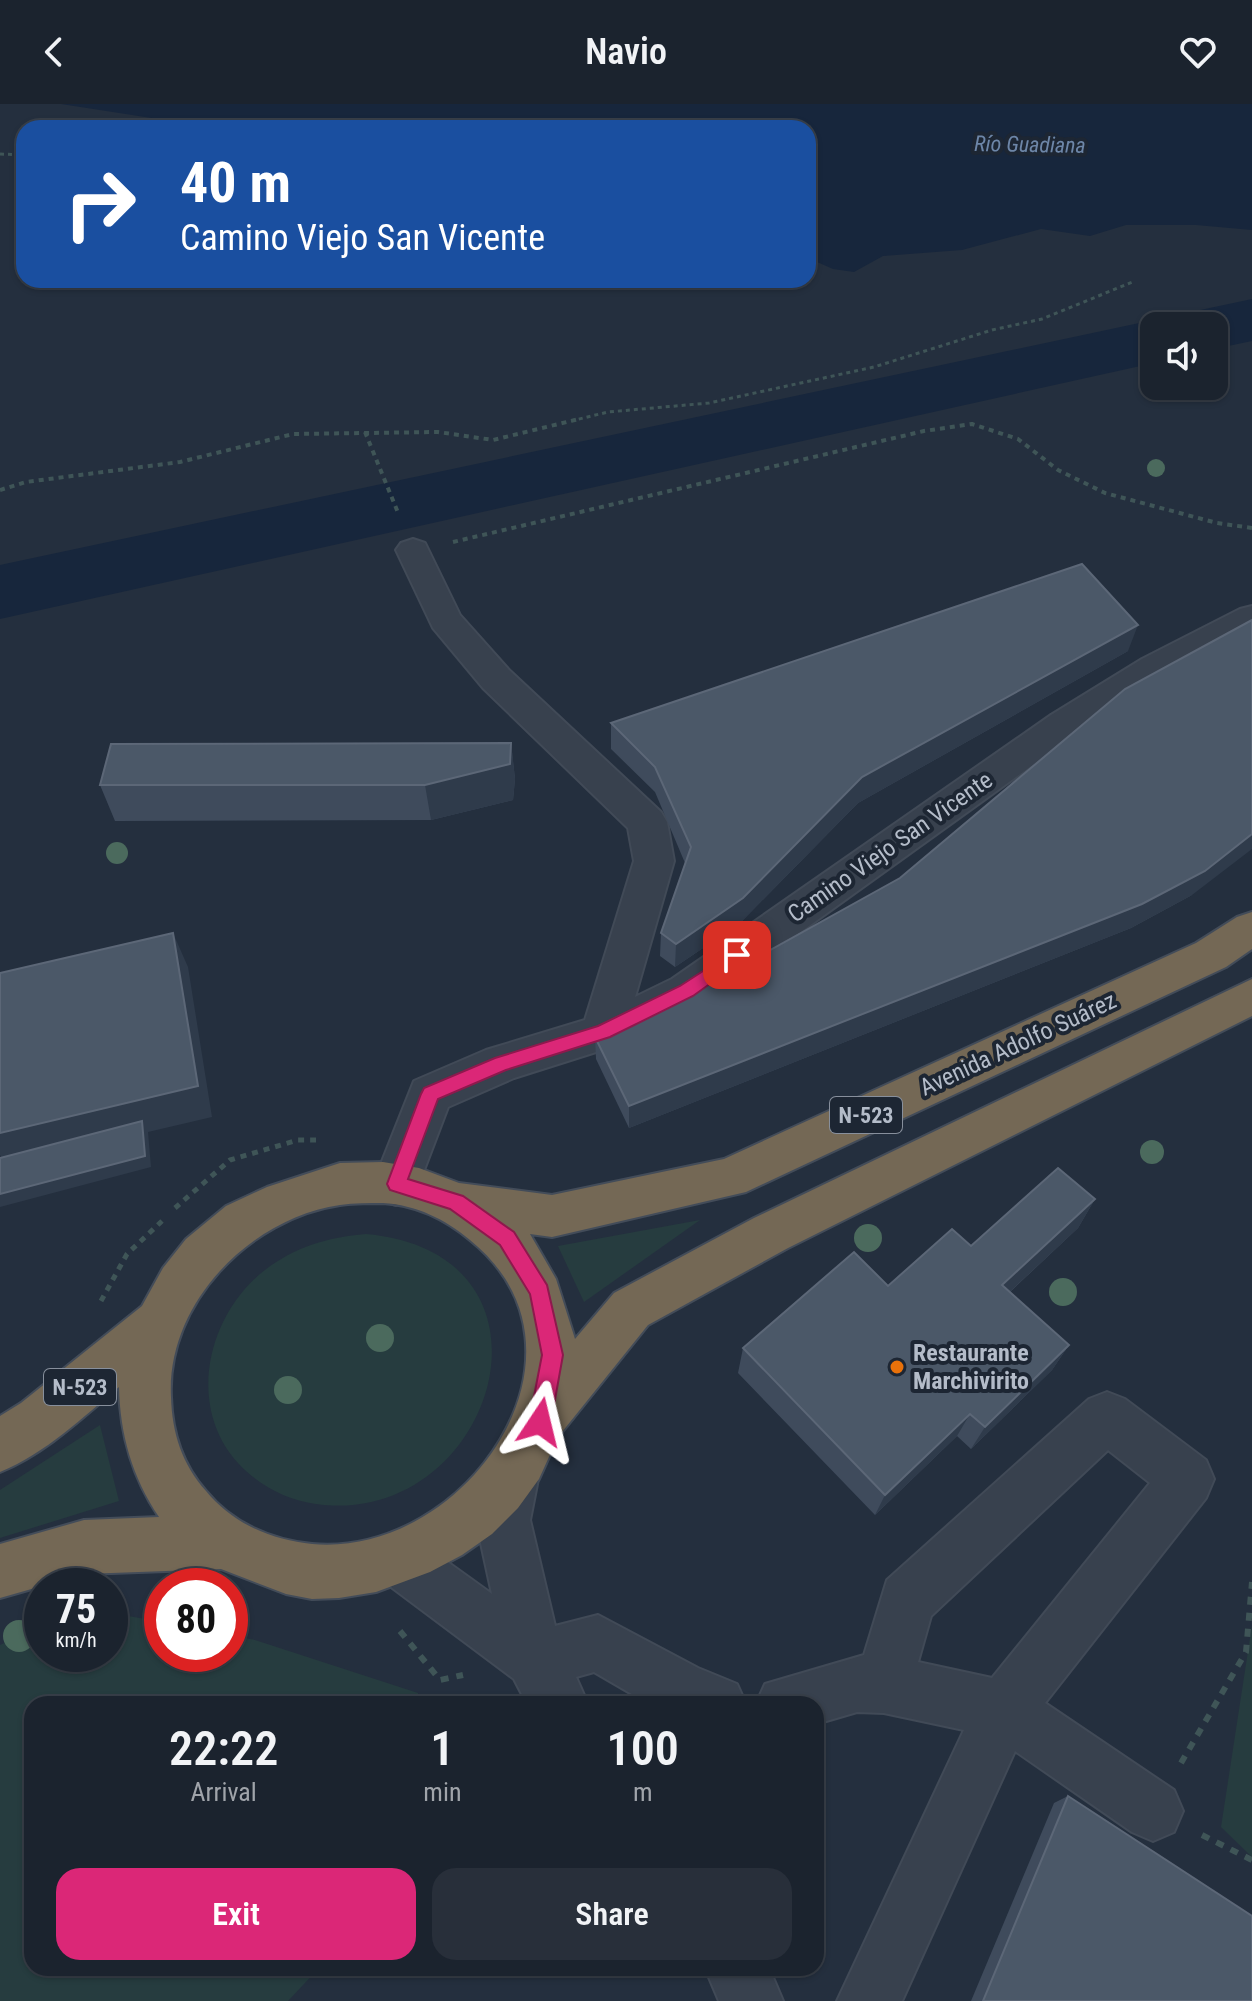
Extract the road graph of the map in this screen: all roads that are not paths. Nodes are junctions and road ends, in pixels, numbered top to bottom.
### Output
1 (413, 550) road end
2 (1252, 617) edge
3 (1252, 928) edge
4 (1252, 996) edge
5 (603, 1032) junction
6 (396, 1184) junction
7 (456, 1202) junction
8 (157, 1323) junction
9 (540, 1422) junction
10 (0, 1446) edge
11 (513, 1474) junction
12 (222, 1542) junction
13 (398, 1559) junction
14 (0, 1571) edge
15 (546, 1682) edge
16 (884, 1684) junction
17 (695, 1696) edge
18 (812, 1696) edge
19 (1004, 1709) junction
20 (1153, 1811) road end
21 (740, 1976) edge
22 (751, 2001) edge
23 (869, 2001) edge

1 - 5 street
2 - 5 street, Camino Viejo San Vicente
3 - 7 highway, Avenida Adolfo Suárez / N-523
4 - 9 highway, N-523
5 - 6 street, Camino Viejo San Vicente
6 - 7 highway
6 - 8 highway
7 - 9 highway
8 - 10 highway, N-523
8 - 12 highway
9 - 11 highway
11 - 13 highway
11 - 15 street
12 - 13 highway
12 - 14 highway
13 - 15 street
15 - 17 street
16 - 18 street
16 - 19 street
16 - 19 street
19 - 20 street
19 - 23 street
21 - 22 street

